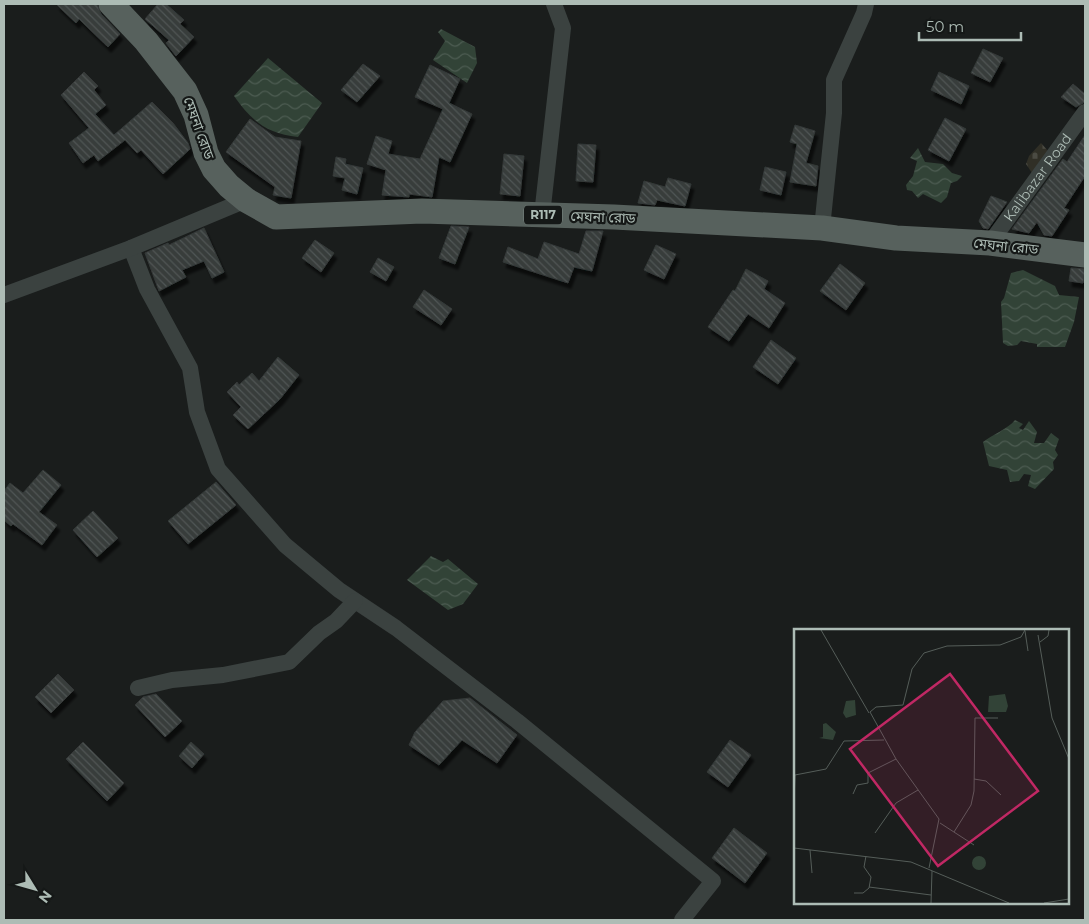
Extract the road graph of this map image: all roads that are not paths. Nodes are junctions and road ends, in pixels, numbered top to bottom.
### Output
1 (111, 4) edge
2 (554, 4) edge
3 (866, 4) edge
4 (1085, 112) edge
5 (246, 200) junction
6 (542, 215) junction
7 (822, 228) junction
8 (990, 243) junction
9 (131, 248) junction
10 (1085, 255) edge
11 (4, 295) edge
12 (355, 601) junction
13 (138, 688) dead end
14 (682, 920) edge

1 - 5 main road, মেঘনা রোড / R117
2 - 6 street
3 - 7 street
4 - 8 street, Kalibazar Road
5 - 6 main road, মেঘনা রোড / R117
5 - 9 street
6 - 7 main road, মেঘনা রোড / R117
7 - 8 main road, মেঘনা রোড / R117
8 - 10 main road, মেঘনা রোড / R117
9 - 11 street
9 - 12 street
12 - 13 street
12 - 14 street

